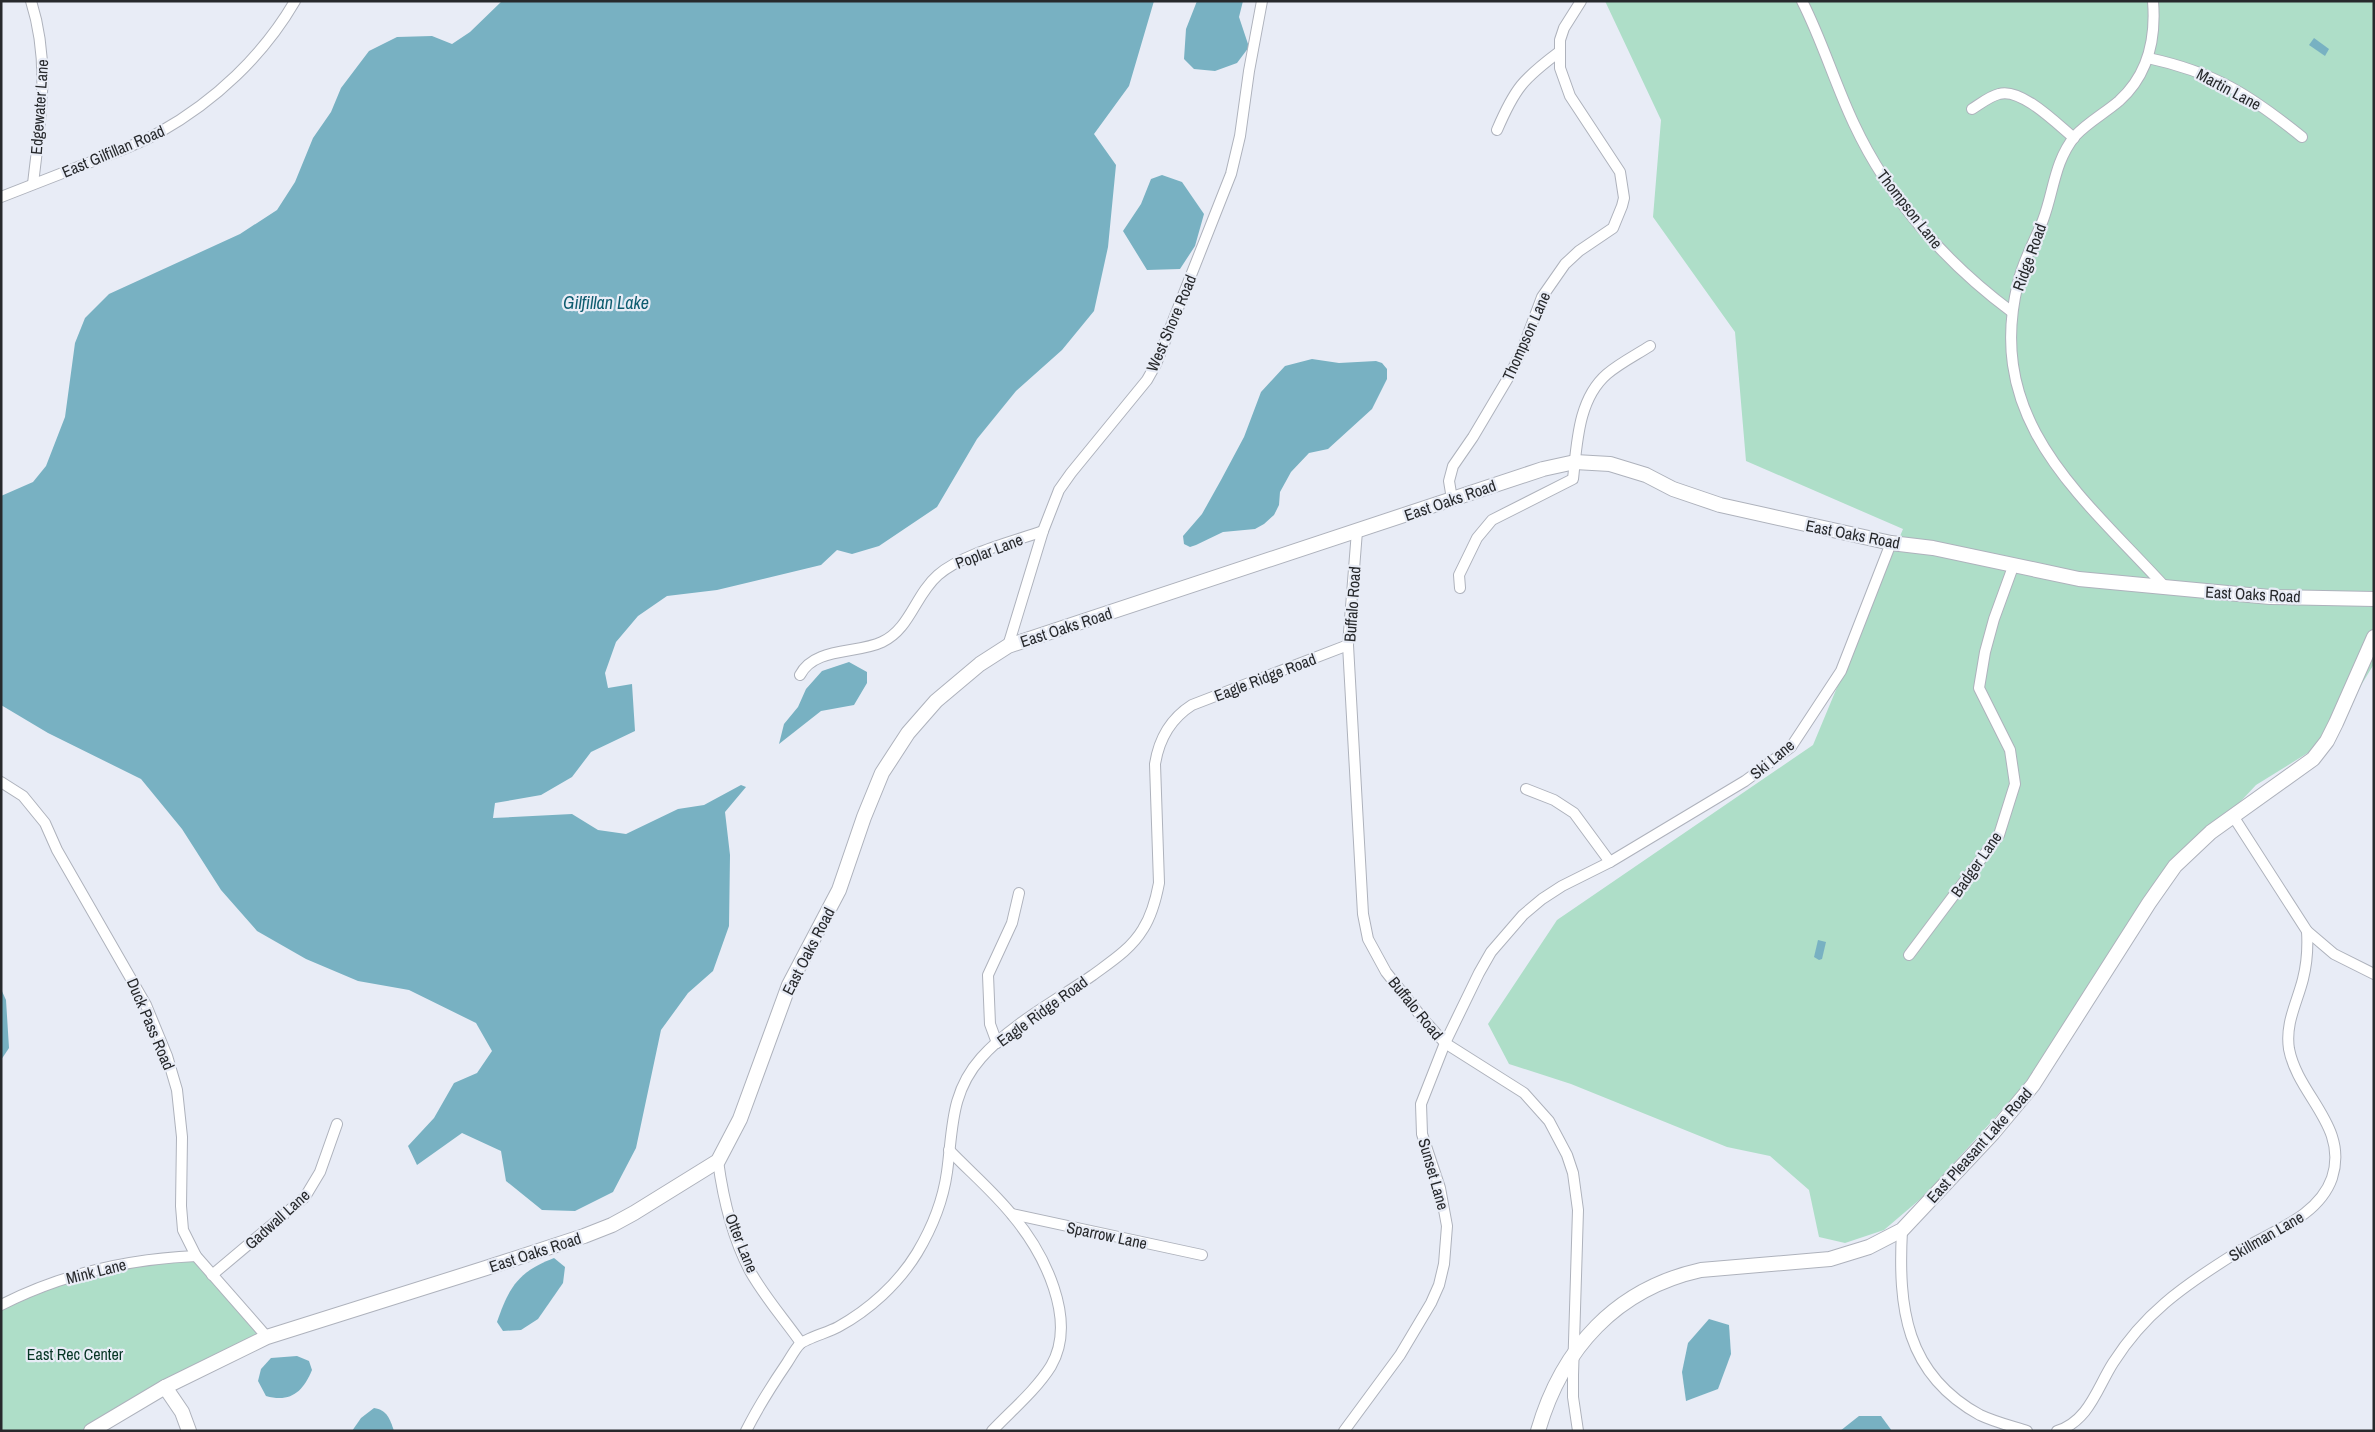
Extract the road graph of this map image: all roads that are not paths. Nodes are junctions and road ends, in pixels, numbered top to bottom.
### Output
1 (31, 1) edge
2 (295, 1) edge
3 (1262, 1) edge
4 (1580, 1) edge
5 (1802, 1) edge
6 (2153, 1) edge
7 (1559, 52) junction
8 (2148, 58) junction
9 (1972, 109) dead end
10 (1497, 130) dead end
11 (2302, 137) dead end
12 (2074, 138) junction
13 (33, 184) junction
14 (1, 196) edge
15 (2012, 312) junction
16 (1650, 346) dead end
17 (1575, 462) junction
18 (1452, 499) junction
19 (1043, 531) junction
20 (1357, 531) junction
21 (1891, 542) junction
22 (2014, 564) junction
23 (1460, 588) dead end
24 (2166, 588) junction
25 (2374, 599) edge
26 (2374, 637) edge
27 (1348, 645) junction
28 (1008, 646) junction
29 (800, 675) dead end
30 (1, 782) edge
31 (1526, 789) dead end
32 (2234, 816) junction
33 (1610, 862) junction
34 (1019, 893) dead end
35 (2307, 931) junction
36 (1909, 955) dead end
37 (2374, 974) edge
38 (997, 1043) junction
39 (1445, 1043) junction
40 (337, 1124) dead end
41 (949, 1150) junction
42 (718, 1160) junction
43 (1012, 1214) junction
44 (1902, 1230) junction
45 (1202, 1255) dead end
46 (196, 1256) junction
47 (212, 1276) junction
48 (1, 1305) edge
49 (267, 1337) junction
50 (800, 1343) junction
51 (1575, 1353) junction
52 (165, 1386) junction
53 (91, 1431) edge
54 (189, 1431) edge
55 (746, 1431) edge
56 (992, 1431) edge
57 (1344, 1431) edge
58 (1538, 1431) edge
59 (1578, 1431) edge
60 (2027, 1431) edge
61 (2057, 1431) edge

1 - 13 street, Edgewater Lane
2 - 13 street, East Gilfillan Road
3 - 19 street, West Shore Road
4 - 7 street, Thompson Lane
5 - 15 street, Thompson Lane
6 - 8 street, Ridge Road
7 - 10 street
7 - 18 street, Thompson Lane
8 - 11 street, Martin Lane
8 - 12 street, Ridge Road
9 - 12 street
12 - 15 street, Ridge Road
13 - 14 street, East Gilfillan Road
15 - 24 street, Ridge Road
16 - 17 street
17 - 18 street, East Oaks Road
17 - 21 street, East Oaks Road
17 - 23 street
18 - 20 street, East Oaks Road
19 - 28 street, West Shore Road
19 - 29 street, Poplar Lane
20 - 27 street, Buffalo Road
20 - 28 street, East Oaks Road
21 - 22 street, East Oaks Road
21 - 33 street, Ski Lane
22 - 24 street, East Oaks Road
22 - 36 street, Badger Lane
24 - 25 street, East Oaks Road
26 - 32 street, East Pleasant Lake Road
27 - 38 street, Eagle Ridge Road
27 - 39 street, Buffalo Road
28 - 42 street, East Oaks Road
30 - 46 street, Duck Pass Road
31 - 33 street
32 - 35 street
32 - 44 street, East Pleasant Lake Road
33 - 39 street, Ski Lane
34 - 38 street
35 - 37 street
35 - 61 street, Skillman Lane
38 - 41 street, Eagle Ridge Road
39 - 51 street, Buffalo Road
39 - 57 street, Sunset Lane
40 - 47 street, Gadwall Lane
41 - 43 street
41 - 50 street, Eagle Ridge Road
42 - 49 street, East Oaks Road
42 - 50 street, Otter Lane
43 - 45 street, Sparrow Lane
43 - 56 street
44 - 51 street, East Pleasant Lake Road
44 - 60 street
46 - 47 street, Duck Pass Road
46 - 48 street, Mink Lane
47 - 49 street, Duck Pass Road
49 - 52 street, East Oaks Road
50 - 55 street
51 - 58 street, East Pleasant Lake Road
51 - 59 street, Buffalo Road
52 - 53 street, East Oaks Road
52 - 54 street

